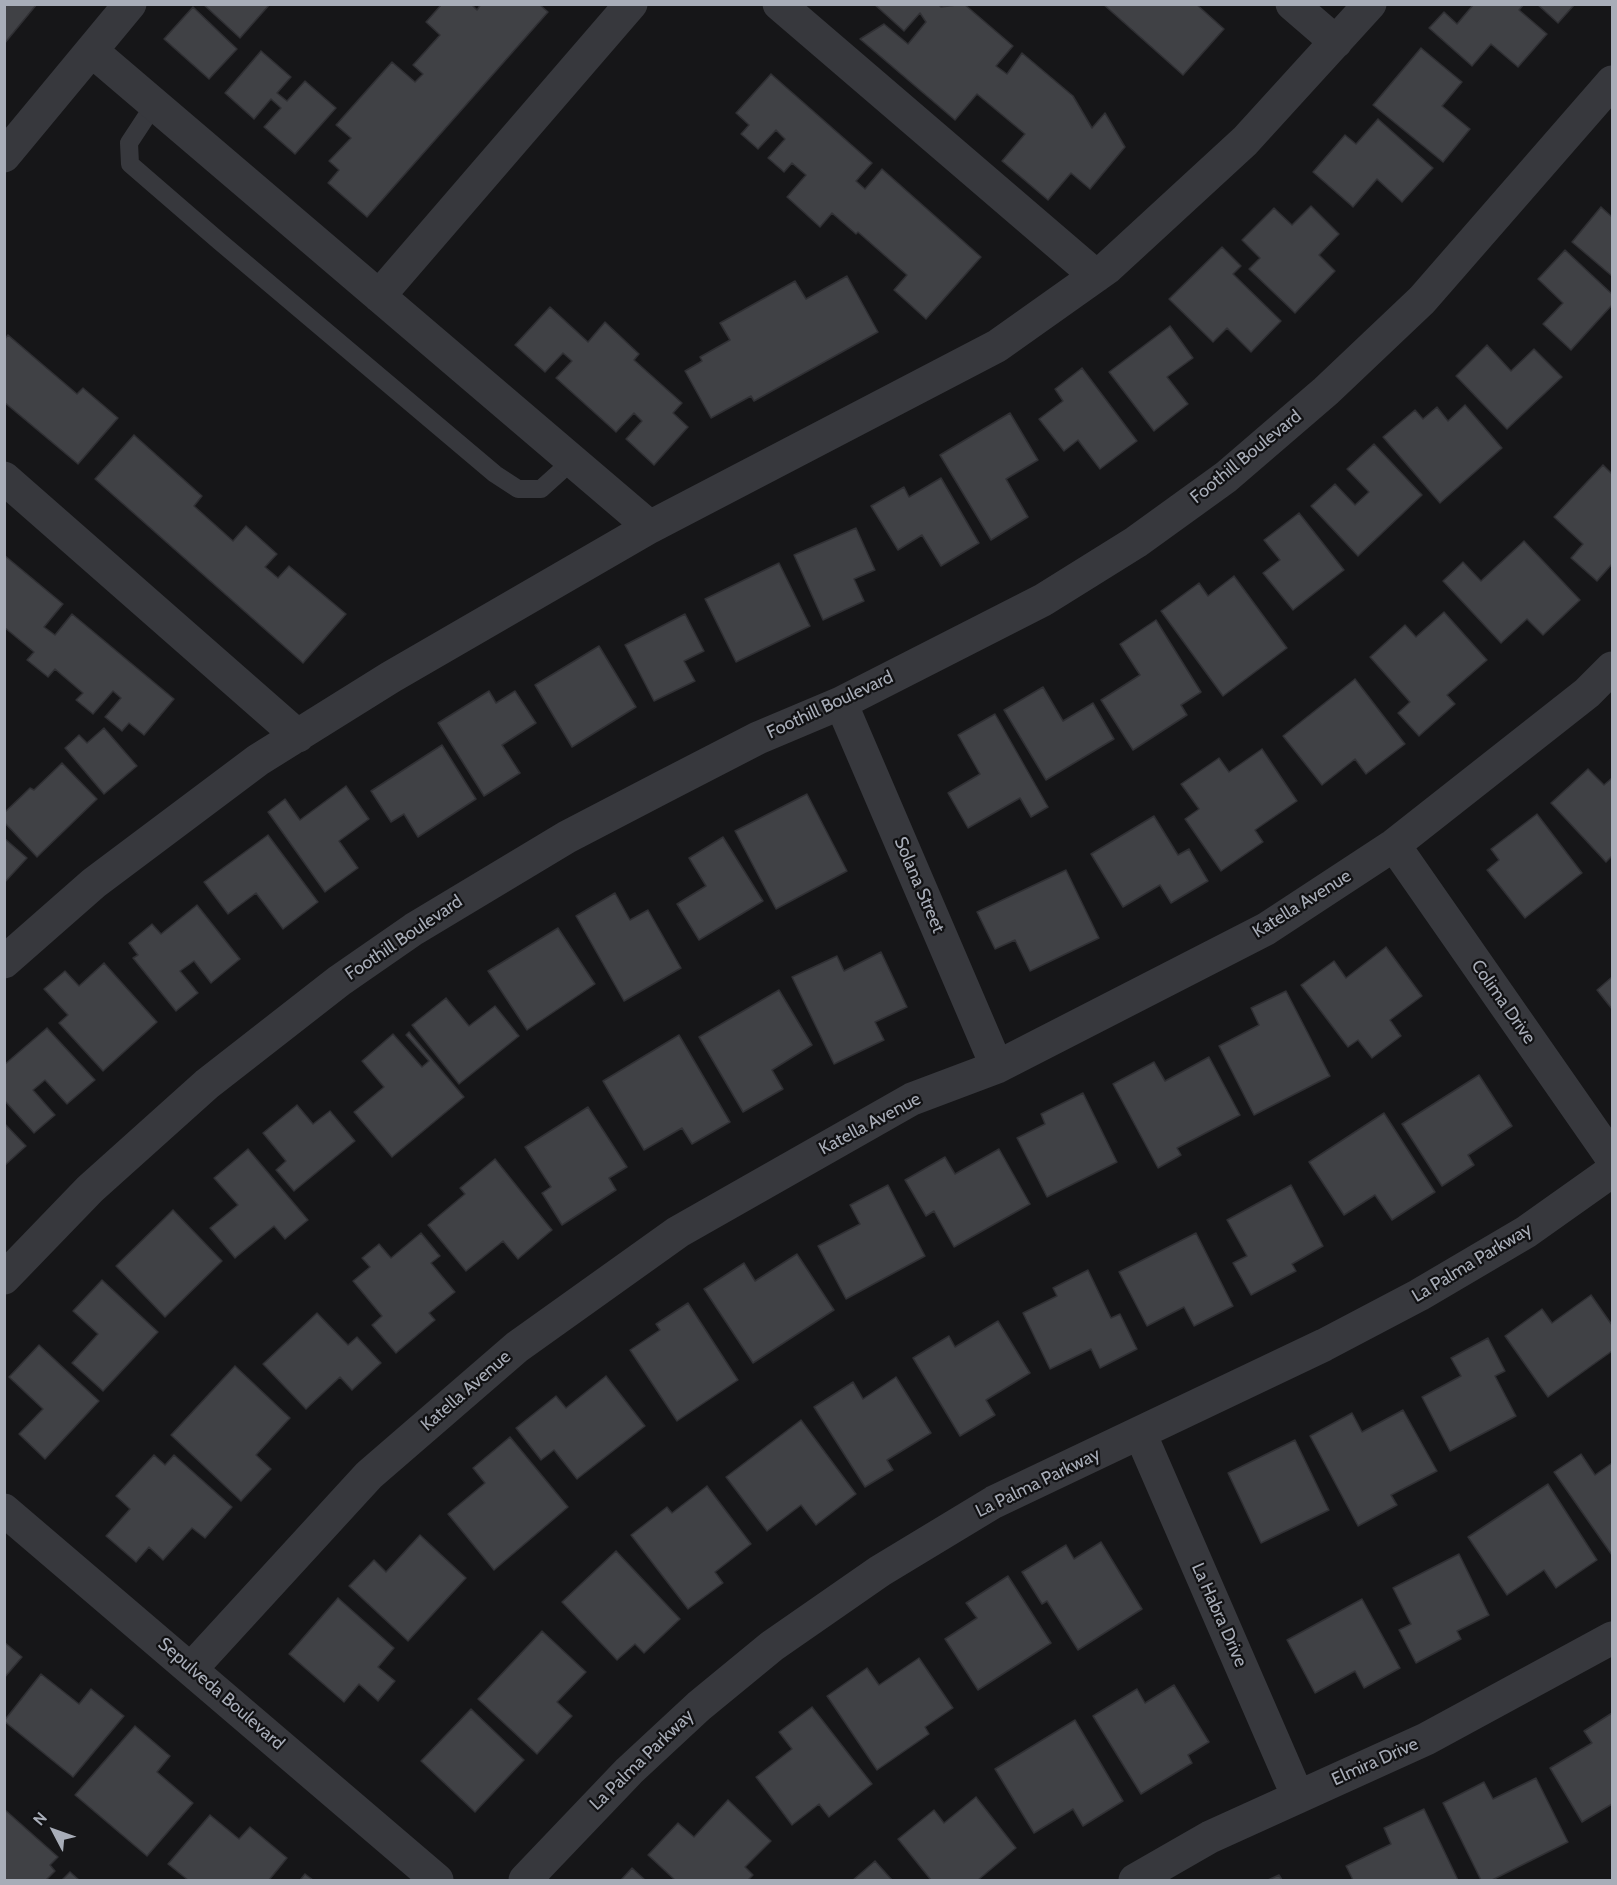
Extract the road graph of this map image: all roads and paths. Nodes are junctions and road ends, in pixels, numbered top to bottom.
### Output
1 (130, 4) edge
2 (631, 4) edge
3 (779, 4) edge
4 (1292, 4) edge
5 (1371, 4) edge
6 (1336, 42) junction
7 (92, 51) junction
8 (1612, 82) edge
9 (154, 105) junction
10 (4, 156) edge
11 (1096, 276) junction
12 (379, 296) junction
13 (572, 461) junction
14 (4, 478) edge
15 (650, 527) junction
16 (1612, 668) edge
17 (841, 703) junction
18 (298, 736) junction
19 (1394, 845) junction
20 (4, 962) edge
21 (997, 1067) junction
22 (1612, 1158) edge
23 (1612, 1171) edge
24 (4, 1278) edge
25 (1140, 1433) junction
26 (4, 1510) edge
27 (1612, 1638) edge
28 (191, 1668) junction
29 (1298, 1797) junction
30 (436, 1881) edge
31 (525, 1881) edge
32 (1135, 1881) edge

1 - 7 street
2 - 12 street
3 - 11 street
4 - 6 street
5 - 6 street
6 - 11 street
7 - 9 street
7 - 10 street
8 - 17 street, Foothill Boulevard
9 - 12 street
9 - 13 lane
11 - 15 street
12 - 13 street
13 - 15 street
14 - 18 street
15 - 18 street
16 - 19 street, Katella Avenue
17 - 21 street, Solana Street
17 - 24 street, Foothill Boulevard
18 - 20 street
19 - 21 street, Katella Avenue
19 - 22 street, Colima Drive
21 - 28 street, Katella Avenue
23 - 25 street, La Palma Parkway
25 - 29 street, La Habra Drive
25 - 31 street, La Palma Parkway
26 - 28 street, Sepulveda Boulevard
27 - 29 street, Elmira Drive
28 - 30 street, Sepulveda Boulevard
29 - 32 street, Elmira Drive

